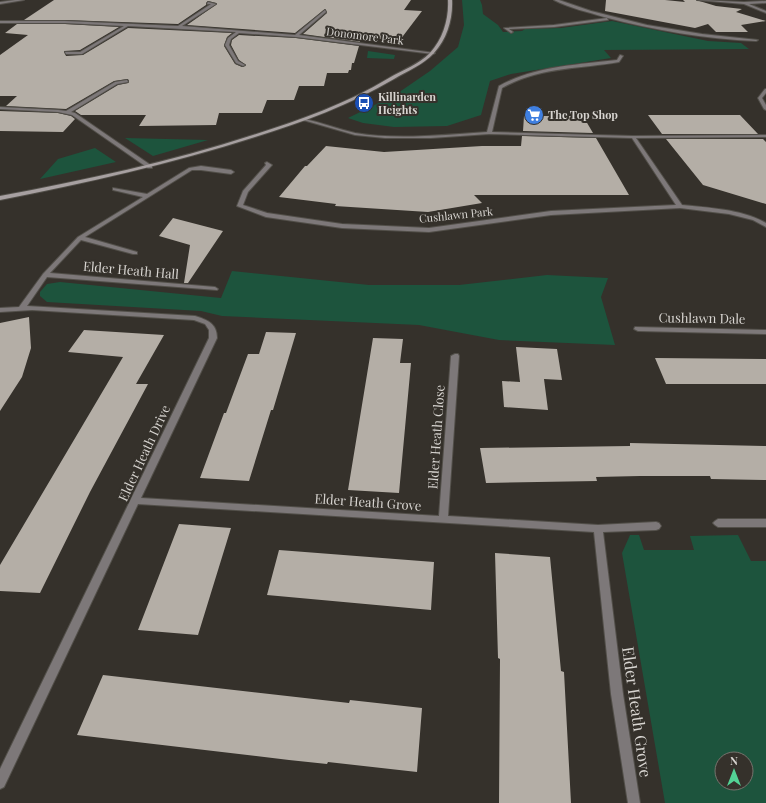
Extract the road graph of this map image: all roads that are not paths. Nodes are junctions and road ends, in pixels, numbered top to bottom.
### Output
1 (22, 0) edge
2 (450, 0) edge
3 (556, 0) edge
4 (699, 0) edge
5 (744, 2) junction
6 (766, 2) edge
7 (0, 3) edge
8 (208, 3) dead end
9 (325, 11) dead end
10 (766, 12) edge
11 (610, 18) junction
12 (0, 22) edge
13 (127, 25) junction
14 (179, 27) junction
15 (511, 32) dead end
16 (237, 33) junction
17 (296, 36) junction
18 (756, 40) dead end
19 (66, 53) dead end
20 (433, 53) junction
21 (621, 56) dead end
22 (242, 65) dead end
23 (127, 81) dead end
24 (766, 90) edge
25 (0, 108) edge
26 (766, 109) edge
27 (66, 113) junction
28 (305, 120) junction
29 (489, 133) junction
30 (766, 136) edge
31 (633, 137) junction
32 (267, 164) dead end
33 (150, 167) junction
34 (232, 172) dead end
35 (115, 189) dead end
36 (147, 196) junction
37 (0, 198) edge
38 (680, 206) junction
39 (766, 225) edge
40 (80, 238) junction
41 (134, 253) dead end
42 (45, 275) junction
43 (214, 289) dead end
44 (22, 308) junction
45 (0, 310) edge
46 (638, 329) dead end
47 (766, 332) edge
48 (456, 356) dead end
49 (136, 501) junction
50 (443, 520) junction
51 (718, 523) dead end
52 (766, 523) edge
53 (656, 526) dead end
54 (598, 529) junction
55 (0, 783) edge
56 (634, 803) edge

1 - 7 street
2 - 20 street
3 - 11 street
4 - 5 street
5 - 6 street
5 - 10 street
8 - 14 street
9 - 17 street, Donomore Park
11 - 15 street
11 - 18 street
12 - 13 street, Donomore Park
13 - 14 street, Donomore Park
13 - 19 street
14 - 16 street, Donomore Park
16 - 17 street, Donomore Park
16 - 22 street
17 - 20 street, Donomore Park
20 - 28 street
21 - 29 street
23 - 27 street
24 - 26 street
25 - 27 street
27 - 33 street
28 - 29 street
28 - 33 street
29 - 31 street
30 - 31 street
31 - 38 street
32 - 38 street, Cushlawn Park
33 - 37 street
34 - 36 street, Elder Heath Hall
35 - 36 street
36 - 40 street, Elder Heath Hall
38 - 39 street
40 - 41 street, Elder Heath Hall
40 - 42 street, Elder Heath Hall
42 - 43 street, Elder Heath Hall
42 - 44 street, Elder Heath Hall
44 - 45 street, Elder Heath Drive
44 - 49 street, Elder Heath Drive
46 - 47 street, Cushlawn Dale
48 - 50 street, Elder Heath Close
49 - 50 street, Elder Heath Grove
49 - 55 street, Elder Heath Drive
50 - 54 street, Elder Heath Grove
51 - 52 street
53 - 54 street, Elder Heath Grove
54 - 56 street, Elder Heath Grove

